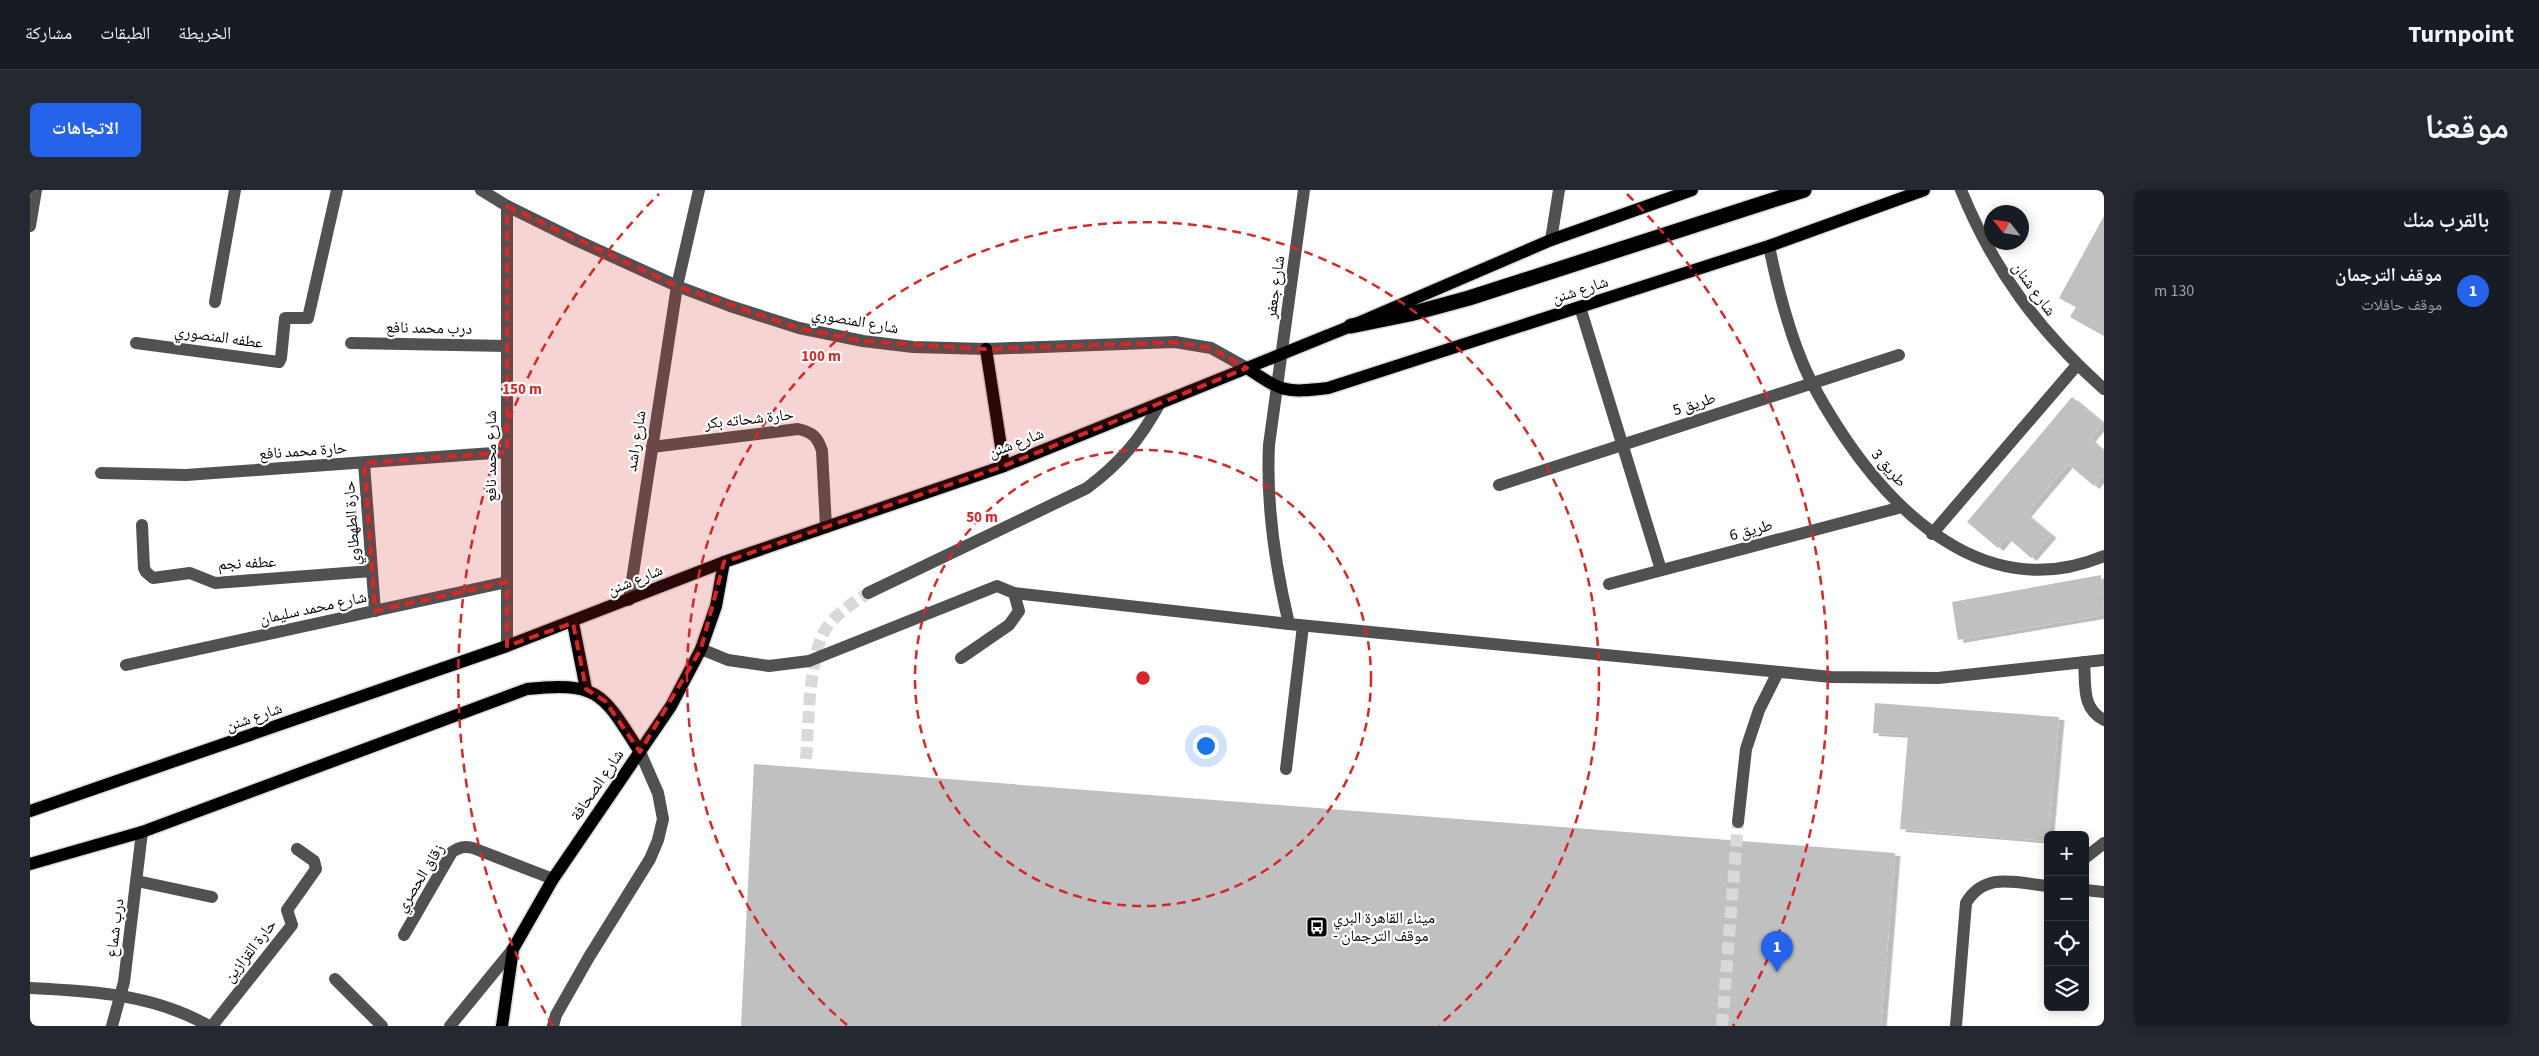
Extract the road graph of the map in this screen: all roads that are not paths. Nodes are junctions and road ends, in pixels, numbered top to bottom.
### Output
1 (36, 190) edge
2 (232, 190) edge
3 (337, 190) edge
4 (481, 190) edge
5 (699, 190) edge
6 (1304, 190) edge
7 (1559, 190) edge
8 (1692, 190) edge
9 (1804, 190) edge
10 (1924, 190) edge
11 (1961, 190) edge
12 (32, 204) edge
13 (507, 206) junction
14 (30, 226) edge
15 (1551, 240) junction
16 (1769, 246) junction
17 (677, 286) junction
18 (215, 302) dead end
19 (1580, 307) junction
20 (1350, 326) junction
21 (136, 343) dead end
22 (351, 343) dead end
23 (507, 346) junction
24 (986, 348) junction
25 (1282, 354) junction
26 (1899, 355) dead end
27 (2077, 366) junction
28 (1247, 368) junction
29 (1812, 383) junction
30 (1278, 389) junction
31 (2104, 389) edge
32 (1160, 403) junction
33 (1622, 445) junction
34 (652, 447) junction
35 (507, 452) junction
36 (364, 463) junction
37 (1004, 466) junction
38 (101, 473) dead end
39 (1499, 485) dead end
40 (1902, 507) junction
41 (142, 525) dead end
42 (826, 527) junction
43 (1932, 534) junction
44 (2104, 556) edge
45 (724, 562) junction
46 (1661, 570) junction
47 (372, 571) junction
48 (507, 582) junction
49 (1609, 584) dead end
50 (868, 593) tunnel mouth
51 (1014, 593) junction
52 (628, 600) junction
53 (375, 611) junction
54 (573, 622) junction
55 (1289, 624) junction
56 (1303, 626) junction
57 (507, 646) junction
58 (702, 649) junction
59 (961, 658) dead end
60 (2104, 660) edge
61 (2084, 662) junction
62 (126, 665) dead end
63 (1777, 674) junction
64 (586, 689) junction
65 (2104, 720) edge
66 (640, 752) junction
67 (1286, 770) dead end
68 (30, 811) edge
69 (1738, 822) tunnel mouth
70 (142, 832) junction
71 (2104, 843) edge
72 (297, 849) dead end
73 (2089, 855) edge
74 (30, 864) edge
75 (553, 879) junction
76 (137, 881) junction
77 (2044, 886) edge
78 (2089, 890) edge
79 (2104, 892) edge
80 (212, 897) dead end
81 (404, 934) dead end
82 (513, 949) junction
83 (336, 979) dead end
84 (30, 988) edge
85 (121, 995) junction
86 (112, 1026) edge
87 (210, 1026) edge
88 (382, 1026) edge
89 (450, 1026) edge
90 (502, 1026) edge
91 (553, 1026) edge
92 (1956, 1026) edge

1 - 12 street
2 - 18 street
3 - 21 street, عطفه المنصوري
4 - 13 street, شارع المنصوري
5 - 17 street, شارع راشد
6 - 25 street, شارع جعفر
7 - 15 street
8 - 15 main road, شارع شنن
9 - 20 highway
10 - 16 main road, شارع شنن
11 - 27 street, شارع شنان
12 - 14 street
13 - 17 street, شارع المنصوري
13 - 23 street, شارع محمد نافع
15 - 20 main road, شارع شنن
16 - 19 main road, شارع شنن
16 - 29 street, طريق 3
17 - 24 street, شارع المنصوري
17 - 34 street, شارع راشد
19 - 30 main road, شارع شنن
19 - 33 street
20 - 25 main road, شارع شنن
22 - 23 street, درب محمد نافع
23 - 35 street, شارع محمد نافع
24 - 28 street, شارع المنصوري
24 - 37 main road
25 - 28 main road, شارع شنن
25 - 30 street, شارع جعفر
26 - 29 street, طريق 5
27 - 31 street, شارع شنان
27 - 43 street
28 - 30 main road, شارع شنن
28 - 32 main road, شارع شنن
29 - 33 street, طريق 5
29 - 40 street, طريق 3
30 - 55 street, شارع جعفر
32 - 37 main road, شارع شنن
32 - 50 street
33 - 39 street, طريق 5
33 - 46 street
34 - 42 street, حارة شحاته بكر
34 - 52 street, شارع راشد
35 - 36 street, حارة محمد نافع
35 - 48 street, شارع محمد نافع
36 - 38 street, حارة محمد نافع
36 - 47 street, حارة الطهطاوي
37 - 42 main road, شارع شنن
40 - 43 street, طريق 3
40 - 46 street, طريق 6
41 - 47 street, عطفه نجم
42 - 45 main road, شارع شنن
43 - 44 street, طريق 3
45 - 52 main road, شارع شنن
45 - 58 main road, شارع الصحافة
46 - 49 street, طريق 6
47 - 53 street, حارة الطهطاوي
48 - 53 street, شارع محمد سليمان
48 - 57 street, شارع محمد نافع
51 - 55 street
51 - 58 street
51 - 59 street
52 - 54 main road, شارع شنن
53 - 62 street, شارع محمد سليمان
54 - 57 main road, شارع شنن
54 - 64 main road
55 - 56 street
56 - 63 street
56 - 67 street
57 - 68 main road, شارع شنن
58 - 66 main road, شارع الصحافة
60 - 61 street
61 - 63 street
61 - 65 street
63 - 69 street
64 - 66 main road
64 - 70 main road
66 - 75 main road, شارع الصحافة
66 - 91 street
70 - 74 main road
70 - 76 street, درب شماع
71 - 73 street
72 - 87 street, حارة القزازين
75 - 81 street, زقاق الحصري
75 - 82 main road, شارع الصحافة
76 - 80 street
76 - 85 street, درب شماع
77 - 92 street
78 - 79 street
82 - 89 street
82 - 90 main road, شارع الصحافة
83 - 88 street
84 - 85 street
85 - 86 street, درب شماع
85 - 87 street

